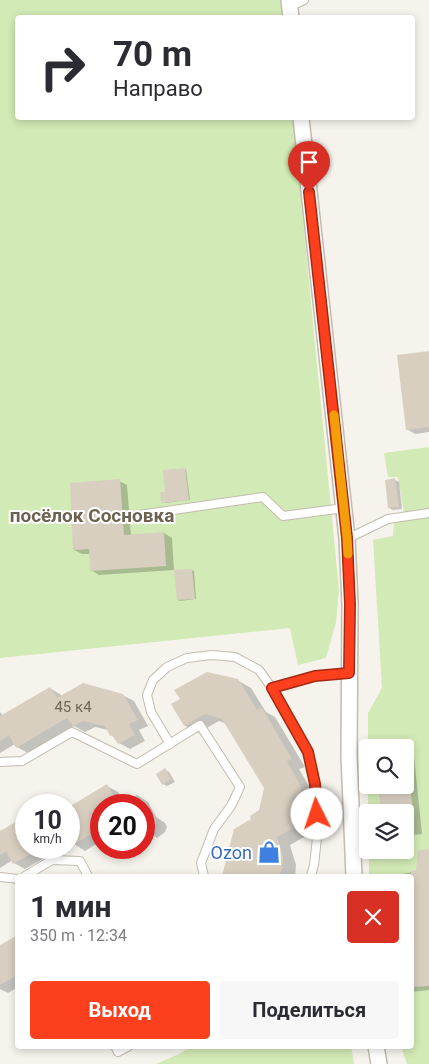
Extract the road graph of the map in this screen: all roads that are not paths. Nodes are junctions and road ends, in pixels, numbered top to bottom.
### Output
1 (301, 120) edge
2 (344, 508) junction
3 (429, 514) edge
4 (132, 516) dead end
5 (347, 538) junction
6 (349, 673) junction
7 (272, 688) junction
8 (170, 744) junction
9 (0, 762) edge
10 (28, 874) edge
11 (87, 874) edge
12 (204, 874) edge
13 (312, 874) edge
14 (354, 874) edge
15 (0, 877) edge
16 (15, 879) edge
17 (376, 1049) edge
18 (379, 1064) edge

1 - 2 street
2 - 4 lane
2 - 5 street
3 - 5 lane
5 - 6 street
6 - 7 lane
6 - 14 street
7 - 8 lane
7 - 13 lane
8 - 9 lane
8 - 12 lane
10 - 11 lane
15 - 16 lane
17 - 18 street

